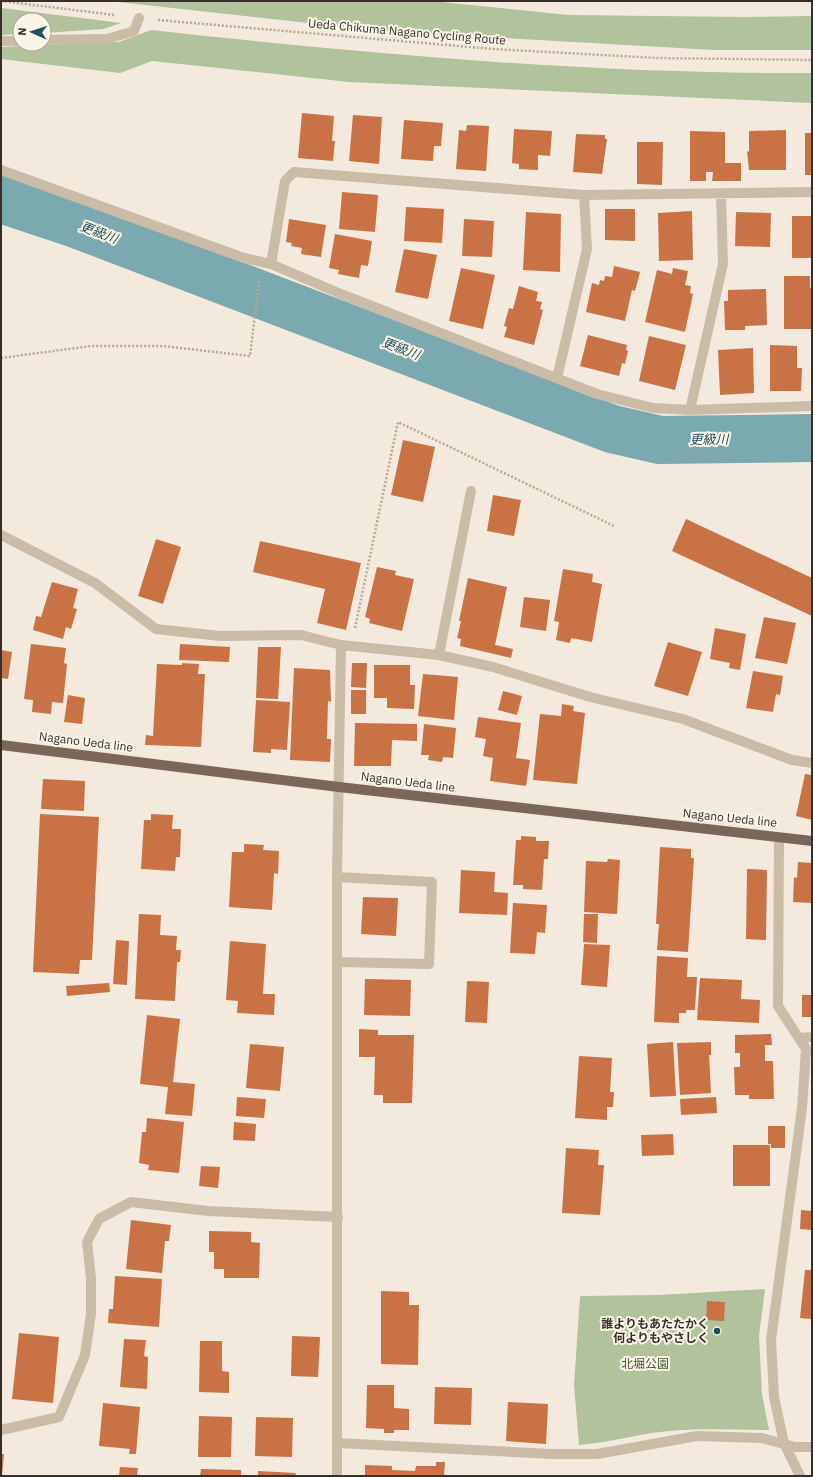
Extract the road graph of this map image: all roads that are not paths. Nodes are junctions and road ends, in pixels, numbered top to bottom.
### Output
1 (139, 18) road end
2 (52, 40) edge
3 (1, 41) edge
4 (12, 41) edge
5 (1, 170) edge
6 (812, 192) edge
7 (721, 194) junction
8 (584, 195) junction
9 (266, 263) junction
10 (557, 378) junction
11 (812, 406) edge
12 (690, 410) junction
13 (471, 491) dead end
14 (1, 535) edge
15 (341, 645) junction
16 (438, 654) junction
17 (1, 745) edge
18 (812, 763) edge
19 (339, 787) junction
20 (779, 837) junction
21 (812, 841) edge
22 (337, 877) junction
23 (337, 962) junction
24 (812, 1037) edge
25 (800, 1038) junction
26 (338, 1217) junction
27 (1, 1430) edge
28 (337, 1443) junction
29 (784, 1443) junction
30 (812, 1446) edge
31 (337, 1476) edge
32 (800, 1476) edge

1 - 2 street
3 - 4 street
5 - 9 street
6 - 7 street
7 - 8 street
7 - 12 street
8 - 9 street
8 - 10 street
9 - 10 street
10 - 12 street
11 - 12 street
13 - 16 street
14 - 15 street
15 - 16 street
15 - 19 street
16 - 18 street
17 - 19 main road, Nagano Ueda line
19 - 20 main road, Nagano Ueda line
19 - 22 street
20 - 21 main road, Nagano Ueda line
20 - 25 street
22 - 23 street
22 - 23 street
23 - 26 street
24 - 25 street
25 - 29 street
26 - 27 street
26 - 28 street
28 - 29 street
28 - 31 street
29 - 30 street
29 - 32 street

